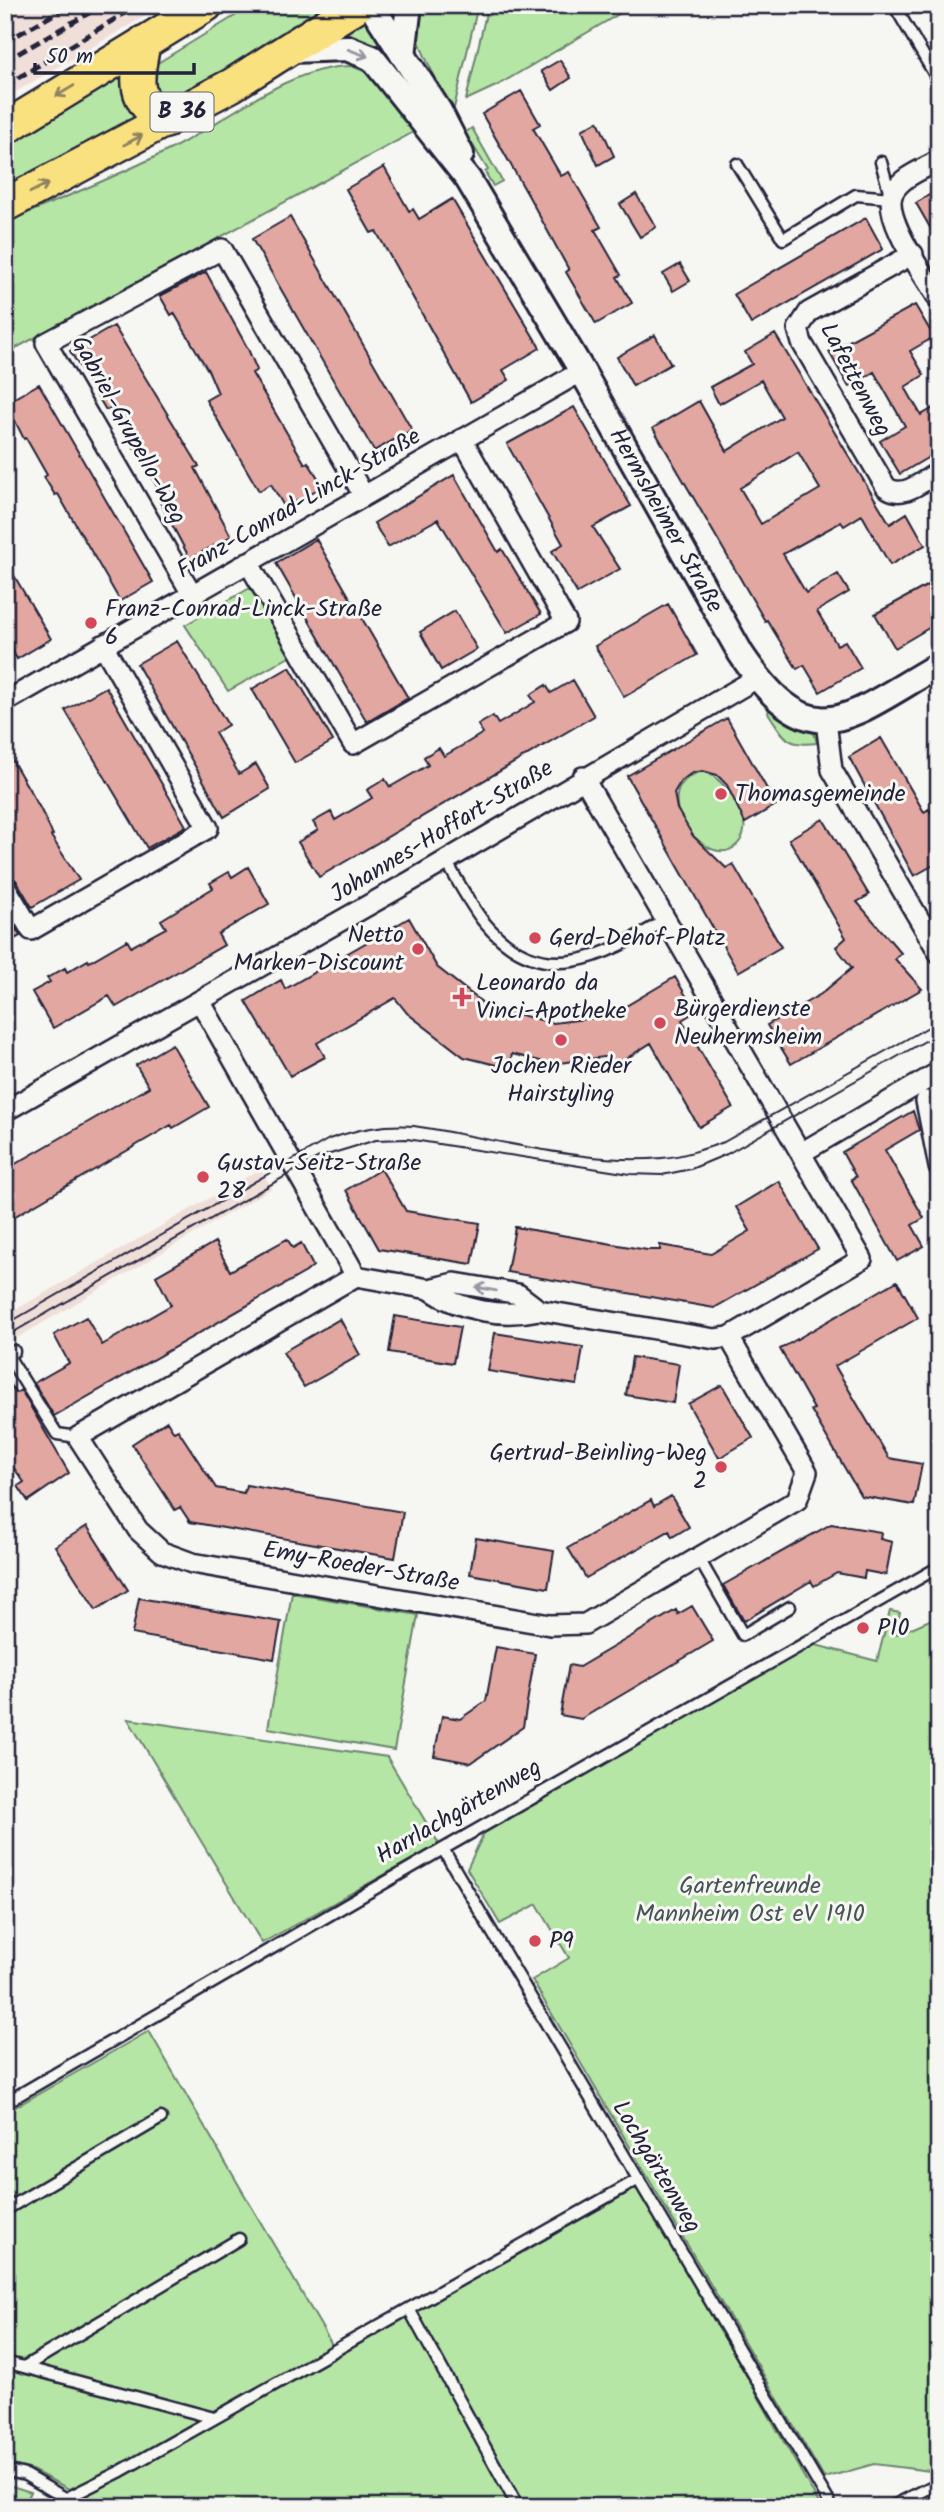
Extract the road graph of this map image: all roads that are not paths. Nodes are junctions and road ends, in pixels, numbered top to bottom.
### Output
1 (206, 5) edge
2 (358, 5) edge
3 (371, 5) edge
4 (409, 5) edge
5 (894, 5) edge
6 (144, 42) junction
7 (291, 50) junction
8 (404, 55) junction
9 (939, 82) edge
10 (164, 122) junction
11 (5, 128) edge
12 (939, 160) edge
13 (881, 162) dead end
14 (737, 164) dead end
15 (468, 178) junction
16 (891, 198) junction
17 (5, 205) edge
18 (913, 254) junction
19 (939, 300) edge
20 (582, 371) junction
21 (462, 439) junction
22 (939, 472) edge
23 (364, 496) junction
24 (248, 562) junction
25 (192, 594) junction
26 (103, 645) junction
27 (939, 665) edge
28 (757, 678) junction
29 (7, 697) edge
30 (826, 720) junction
31 (583, 777) junction
32 (446, 861) junction
33 (5, 886) edge
34 (666, 920) junction
35 (939, 953) edge
36 (200, 1001) junction
37 (939, 1072) edge
38 (921, 1093) junction
39 (5, 1111) edge
40 (801, 1153) junction
41 (939, 1167) edge
42 (356, 1276) junction
43 (729, 1337) junction
44 (15, 1351) dead end
45 (78, 1437) junction
46 (698, 1557) junction
47 (939, 1567) edge
48 (790, 1607) dead end
49 (443, 1849) junction
50 (5, 2104) edge
51 (161, 2118) dead end
52 (639, 2179) junction
53 (5, 2210) edge
54 (239, 2239) dead end
55 (410, 2309) junction
56 (5, 2362) edge
57 (24, 2367) junction
58 (214, 2418) junction
59 (5, 2470) edge
60 (939, 2483) edge
61 (65, 2499) junction
62 (81, 2507) edge
63 (518, 2507) edge
64 (832, 2507) edge
65 (891, 2507) edge

1 - 6 main road
2 - 7 main road, B 36
3 - 8 street, Hermsheimer Straße
4 - 8 street
5 - 9 lane
6 - 10 main road
6 -> 11 main road
7 - 10 main road, B 36
7 -> 15 street, Hermsheimer Straße
8 - 15 street, Hermsheimer Straße
17 -> 10 main road, B 36
12 - 16 street
13 - 16 lane
14 - 16 lane
15 - 20 street, Hermsheimer Straße
16 - 18 street
18 - 19 street
18 - 22 street, Lafettenweg
20 - 21 street, Franz-Conrad-Linck-Straße
20 - 28 street, Hermsheimer Straße
21 - 23 street, Franz-Conrad-Linck-Straße
21 - 24 street
23 - 24 street, Franz-Conrad-Linck-Straße
23 - 25 street, Gabriel-Grupello-Weg
24 - 25 street, Franz-Conrad-Linck-Straße
25 - 26 street, Franz-Conrad-Linck-Straße
26 - 29 street, Franz-Conrad-Linck-Straße
26 - 33 street
27 - 30 street, Hermsheimer Straße
28 - 30 street, Hermsheimer Straße
28 - 31 street, Johannes-Hoffart-Straße
30 - 35 street
31 - 32 street, Johannes-Hoffart-Straße
31 - 34 street
32 - 34 lane
32 - 36 street, Johannes-Hoffart-Straße
34 - 40 street
36 - 39 street, Johannes-Hoffart-Straße
36 - 42 street
37 - 38 street
38 - 40 street
38 - 41 street
40 - 43 street
42 - 43 street
42 - 45 street
43 - 46 street, Emy-Roeder-Straße
44 - 45 lane
45 - 46 street, Emy-Roeder-Straße
46 - 48 lane
47 - 49 lane, Harrlachgärtenweg
49 - 50 lane, Harrlachgärtenweg
49 - 52 lane, Lochgärtenweg
51 - 53 lane
52 - 55 lane
52 - 64 lane, Lochgärtenweg
54 - 57 lane
55 - 58 lane
55 - 63 lane
56 - 57 lane
57 - 58 lane
58 - 61 lane
59 - 61 lane
60 - 65 lane
61 - 62 lane

